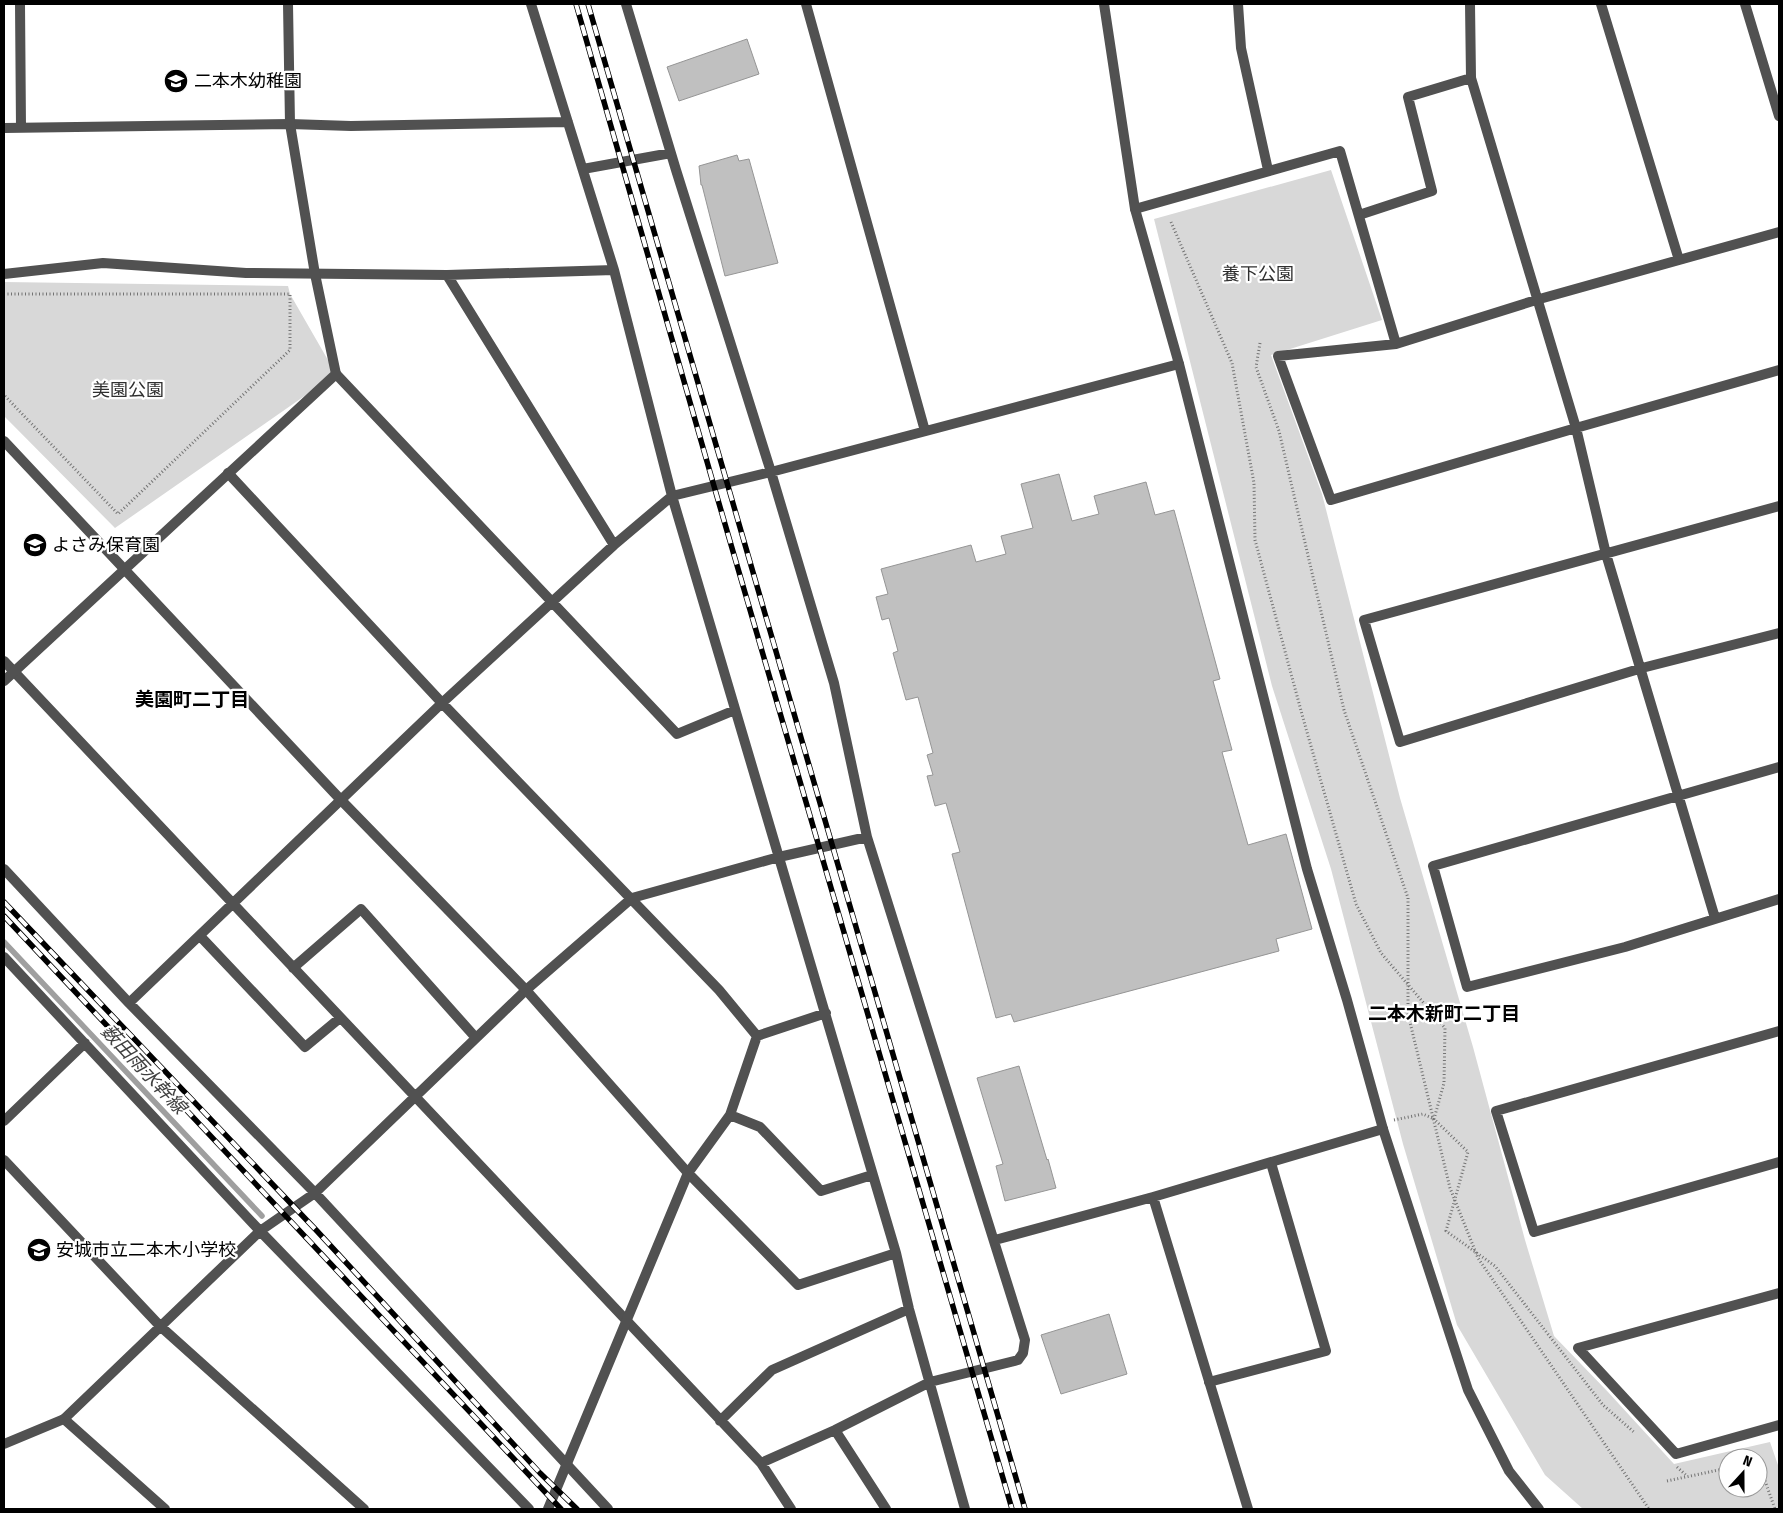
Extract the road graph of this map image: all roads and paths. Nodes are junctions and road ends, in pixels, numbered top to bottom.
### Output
1 (20, 4) edge
2 (288, 4) edge
3 (531, 4) edge
4 (626, 4) edge
5 (806, 4) edge
6 (1104, 4) edge
7 (1238, 4) edge
8 (1470, 4) edge
9 (1601, 4) edge
10 (1745, 4) edge
11 (1471, 78) junction
12 (1779, 116) edge
13 (568, 122) junction
14 (290, 124) junction
15 (4, 128) edge
16 (21, 128) junction
17 (671, 153) junction
18 (583, 169) junction
19 (1268, 170) junction
20 (1135, 209) junction
21 (1359, 215) junction
22 (1171, 222) dead end
23 (1779, 232) edge
24 (1679, 260) junction
25 (614, 270) junction
26 (4, 274) edge
27 (315, 274) junction
28 (447, 276) junction
29 (4, 294) edge
30 (1536, 300) junction
31 (1260, 343) dead end
32 (1396, 344) junction
33 (1179, 364) junction
34 (1779, 370) edge
35 (336, 374) junction
36 (4, 395) edge
37 (1576, 428) junction
38 (925, 431) junction
39 (4, 442) edge
40 (771, 472) junction
41 (228, 473) junction
42 (672, 496) junction
43 (1779, 506) edge
44 (614, 545) junction
45 (1606, 554) junction
46 (124, 570) junction
47 (551, 603) junction
48 (1779, 634) edge
49 (4, 661) edge
50 (1642, 668) junction
51 (14, 672) junction
52 (4, 681) edge
53 (442, 703) junction
54 (735, 710) junction
55 (1779, 767) edge
56 (1680, 796) junction
57 (340, 800) junction
58 (867, 837) junction
59 (779, 857) junction
60 (4, 869) edge
61 (632, 898) junction
62 (1779, 900) edge
63 (232, 904) junction
64 (1716, 918) junction
65 (200, 936) junction
66 (4, 957) edge
67 (293, 968) junction
68 (1408, 984) junction
69 (526, 990) junction
70 (129, 1003) junction
71 (826, 1013) junction
72 (340, 1018) junction
73 (1779, 1031) edge
74 (757, 1036) junction
75 (476, 1038) junction
76 (84, 1044) junction
77 (416, 1098) junction
78 (730, 1115) junction
79 (1434, 1119) junction
80 (1398, 1120) dead end
81 (4, 1121) edge
82 (1383, 1129) junction
83 (4, 1160) edge
84 (1779, 1162) edge
85 (1271, 1163) junction
86 (688, 1173) junction
87 (872, 1176) junction
88 (315, 1193) junction
89 (1153, 1197) junction
90 (1455, 1200) junction
91 (260, 1230) junction
92 (995, 1240) junction
93 (1475, 1252) junction
94 (896, 1253) junction
95 (1779, 1293) edge
96 (909, 1309) junction
97 (627, 1321) junction
98 (160, 1326) junction
99 (930, 1382) junction
100 (1209, 1382) junction
101 (64, 1419) junction
102 (720, 1421) junction
103 (1779, 1425) edge
104 (835, 1430) junction
105 (1638, 1435) dead end
106 (4, 1444) edge
107 (761, 1463) junction
108 (1673, 1464) dead end
109 (567, 1466) junction
110 (1718, 1470) edge
111 (1687, 1476) junction
112 (1666, 1481) dead end
113 (1768, 1489) edge
114 (166, 1509) edge
115 (364, 1509) edge
116 (529, 1509) edge
117 (548, 1509) edge
118 (608, 1509) edge
119 (792, 1509) edge
120 (886, 1509) edge
121 (966, 1509) edge
122 (1248, 1509) edge
123 (1539, 1509) edge
124 (1649, 1509) edge
125 (1775, 1509) edge

1 - 16 street
2 - 14 street
3 - 13 street
4 - 17 street
5 - 38 street
6 - 20 street
7 - 19 street
8 - 11 street
9 - 24 street
10 - 12 street
11 - 21 street
11 - 30 street
13 - 14 street
13 - 18 street
14 - 16 street
14 - 27 street
15 - 16 street
17 - 18 street
17 - 40 street
18 - 25 street
19 - 20 street
19 - 21 street
20 - 33 street
21 - 32 street
22 - 68 path
23 - 24 street
24 - 30 street
25 - 28 street
25 - 42 street
26 - 27 street
27 - 28 street
27 - 35 street
28 - 44 street
29 - 36 path
30 - 32 street
30 - 37 street
31 - 68 path
32 - 37 street
33 - 38 street
33 - 82 street
34 - 37 street
35 - 41 street
35 - 47 street
37 - 45 street
38 - 40 street
39 - 46 street
40 - 42 street
40 - 58 street
41 - 46 street
41 - 53 street
42 - 44 street
42 - 54 street
43 - 45 street
44 - 47 street
45 - 50 street
45 - 50 street
46 - 51 street
46 - 57 street
47 - 53 street
47 - 54 street
48 - 50 street
49 - 51 street
50 - 56 street
51 - 52 street
51 - 63 street
53 - 57 street
53 - 61 street
54 - 59 street
55 - 56 street
56 - 64 street
56 - 64 street
57 - 63 street
57 - 69 street
58 - 59 street
58 - 92 street
59 - 61 street
59 - 71 street
60 - 70 street
61 - 69 street
61 - 74 street
62 - 64 street
63 - 65 street
63 - 67 street
65 - 70 street
65 - 72 street
66 - 76 street
67 - 72 street
67 - 75 street
68 - 79 path
68 - 79 path
69 - 75 street
69 - 86 street
70 - 88 street
71 - 74 street
71 - 87 street
72 - 77 street
73 - 84 street
74 - 78 street
75 - 77 street
76 - 81 street
76 - 91 street
77 - 88 street
77 - 97 street
78 - 86 street
78 - 87 street
79 - 80 path
79 - 90 path
79 - 90 path
82 - 85 street
82 - 123 street
83 - 98 street
85 - 89 street
85 - 100 street
86 - 94 street
86 - 97 street
87 - 94 street
88 - 91 street
88 - 109 street
89 - 92 street
89 - 100 street
90 - 93 path
90 - 93 path
91 - 98 street
91 - 116 street
92 - 99 street
93 - 105 path
93 - 124 path
94 - 96 street
95 - 103 street
96 - 99 street
96 - 102 street
97 - 102 street
97 - 109 street
98 - 101 street
98 - 115 street
99 - 104 street
99 - 121 street
100 - 122 street
101 - 106 street
101 - 114 street
102 - 107 street
104 - 107 street
104 - 120 street
107 - 119 street
108 - 111 path
109 - 117 street
109 - 118 street
110 - 111 path
111 - 112 path
113 - 125 path

